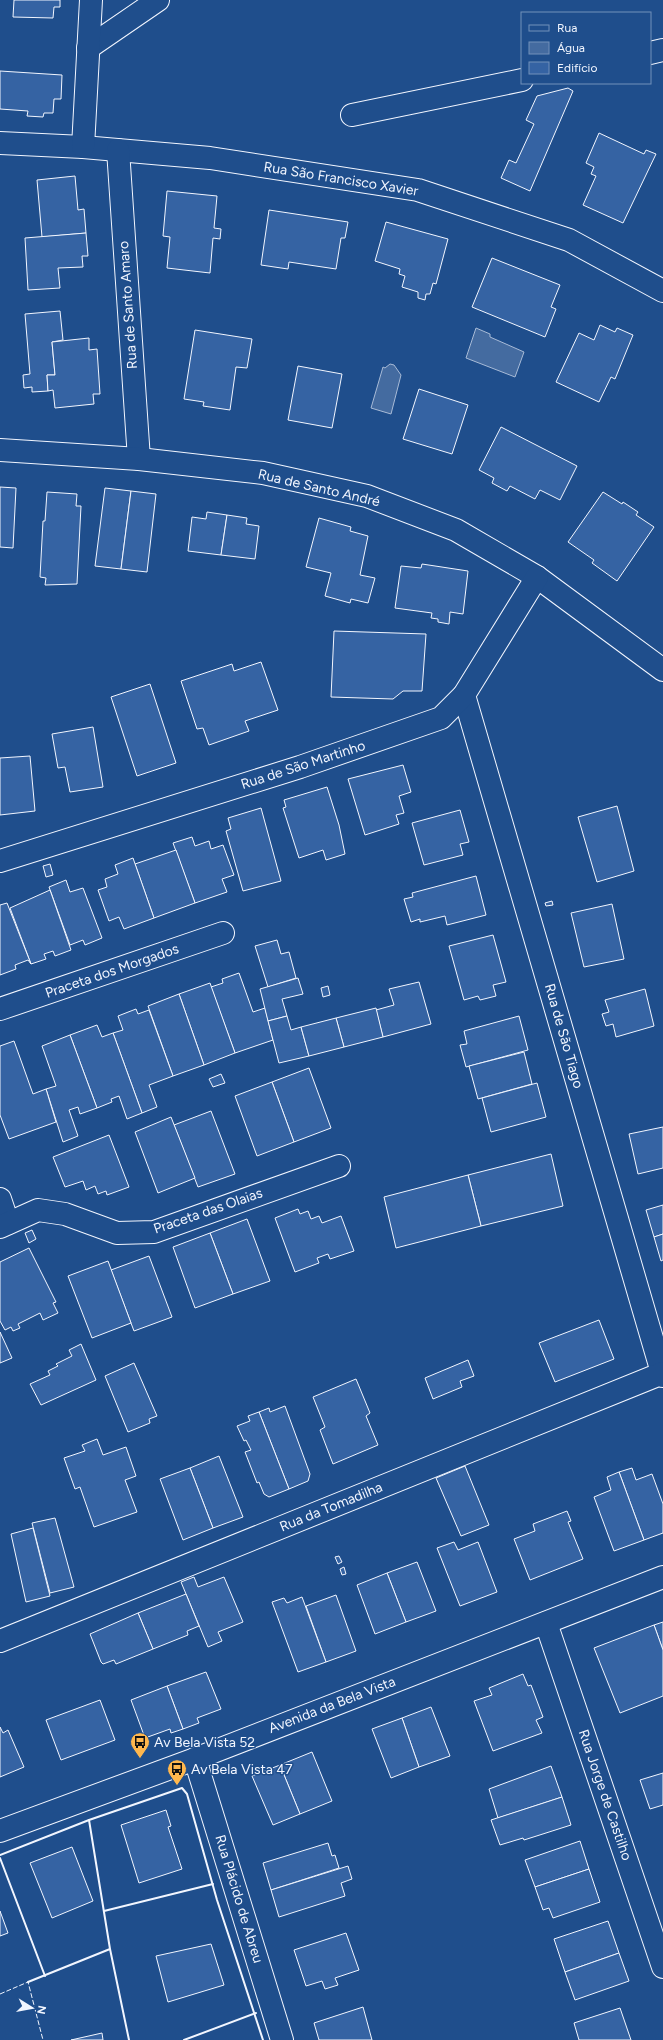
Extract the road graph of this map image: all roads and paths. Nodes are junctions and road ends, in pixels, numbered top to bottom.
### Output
1 (91, 0) edge
2 (158, 0) edge
3 (88, 48) junction
4 (663, 50) edge
5 (651, 53) edge
6 (521, 80) edge
7 (352, 115) dead end
8 (0, 143) edge
9 (83, 148) junction
10 (118, 150) junction
11 (663, 291) edge
12 (0, 450) edge
13 (139, 459) junction
14 (537, 577) junction
15 (663, 670) edge
16 (464, 695) junction
17 (0, 861) edge
18 (223, 933) dead end
19 (0, 1009) edge
20 (339, 1166) dead end
21 (0, 1199) edge
22 (4, 1225) edge
23 (663, 1374) edge
24 (663, 1578) edge
25 (546, 1623) junction
26 (0, 1642) edge
27 (195, 1759) junction
28 (0, 1831) edge
29 (663, 1967) edge
30 (282, 2040) edge

1 - 3 street
2 - 3 street
3 - 9 street
4 - 5 street
6 - 7 street
8 - 9 street, Rua São Francisco Xavier
9 - 10 street, Rua São Francisco Xavier
10 - 11 street, Rua São Francisco Xavier
10 - 13 street, Rua de Santo Amaro
12 - 13 street, Rua de Santo André
13 - 14 street, Rua de Santo André
14 - 15 street, Rua de Santo André
14 - 16 street, Rua de São Martinho
16 - 17 street, Rua de São Martinho
16 - 23 street, Rua de São Tiago
18 - 19 street, Praceta dos Morgados
20 - 22 street, Praceta das Olaias
21 - 22 street
23 - 26 street, Rua da Tomadilha
24 - 25 street, Avenida da Bela Vista
25 - 27 street, Avenida da Bela Vista
25 - 29 street, Rua Jorge de Castilho
27 - 28 street, Avenida da Bela Vista
27 - 30 street, Rua Plácido de Abreu

